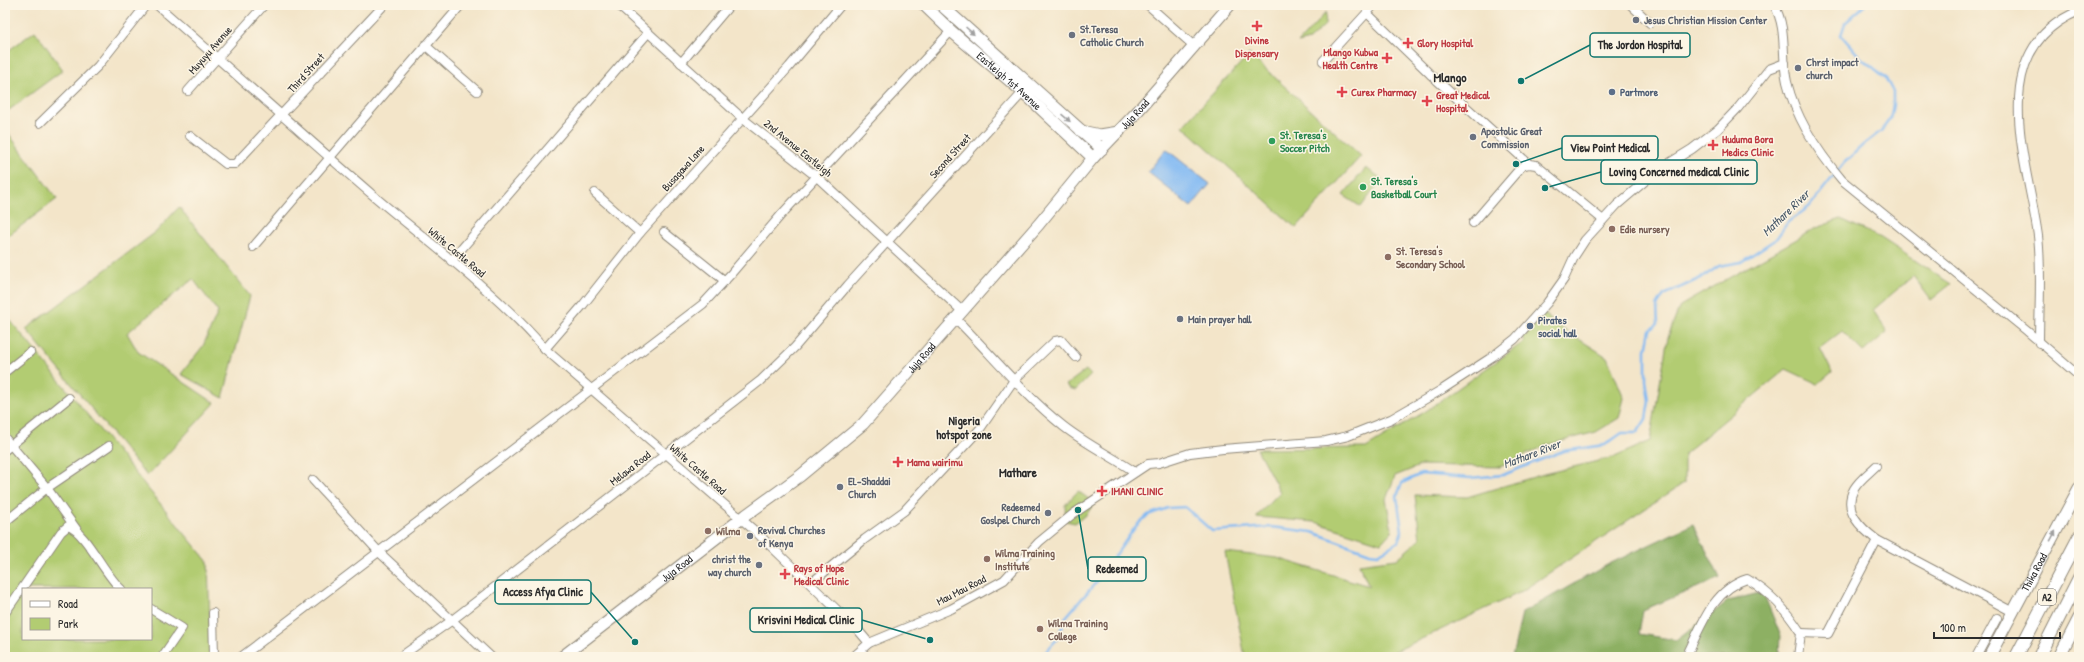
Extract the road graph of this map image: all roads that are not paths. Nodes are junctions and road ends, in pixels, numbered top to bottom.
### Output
1 (146, 5) edge
2 (157, 5) edge
3 (264, 5) edge
4 (384, 5) edge
5 (461, 5) edge
6 (618, 5) edge
7 (730, 5) edge
8 (842, 5) edge
9 (924, 5) edge
10 (941, 5) edge
11 (1148, 5) edge
12 (1230, 5) edge
13 (1374, 5) edge
14 (1631, 5) edge
15 (1774, 5) edge
16 (2079, 11) edge
17 (1367, 13) junction
18 (1650, 23) dead end
19 (951, 31) junction
20 (648, 33) junction
21 (425, 45) junction
22 (1194, 46) junction
23 (218, 58) junction
24 (1323, 61) dead end
25 (681, 63) junction
26 (1785, 63) junction
27 (1026, 88) junction
28 (188, 91) dead end
29 (477, 91) dead end
30 (282, 115) junction
31 (742, 118) junction
32 (40, 123) dead end
33 (1119, 132) junction
34 (1077, 135) junction
35 (190, 136) dead end
36 (1102, 149) junction
37 (329, 158) junction
38 (1093, 158) junction
39 (1530, 164) junction
40 (817, 177) junction
41 (1070, 186) junction
42 (595, 193) dead end
43 (1603, 220) junction
44 (1473, 223) dead end
45 (664, 232) dead end
46 (640, 233) junction
47 (888, 242) junction
48 (253, 246) dead end
49 (451, 261) junction
50 (725, 281) junction
51 (959, 315) junction
52 (2039, 343) junction
53 (545, 348) junction
54 (30, 352) dead end
55 (1076, 357) dead end
56 (5, 372) edge
57 (2079, 376) edge
58 (1014, 380) junction
59 (593, 390) junction
60 (69, 398) dead end
61 (5, 438) edge
62 (109, 446) dead end
63 (8, 447) edge
64 (665, 454) junction
65 (1876, 466) dead end
66 (1135, 472) junction
67 (313, 480) dead end
68 (47, 488) junction
69 (2079, 488) edge
70 (740, 520) junction
71 (5, 522) edge
72 (2079, 537) edge
73 (85, 540) junction
74 (1877, 540) junction
75 (379, 552) junction
76 (2079, 578) edge
77 (811, 583) junction
78 (22, 588) edge
79 (22, 588) edge
80 (119, 588) edge
81 (152, 610) edge
82 (2013, 612) junction
83 (5, 613) edge
84 (213, 613) dead end
85 (1997, 618) dead end
86 (2079, 618) edge
87 (451, 621) junction
88 (1801, 633) junction
89 (869, 643) junction
90 (162, 657) edge
91 (214, 657) edge
92 (241, 657) edge
93 (400, 657) edge
94 (491, 657) edge
95 (562, 657) edge
96 (853, 657) edge
97 (1686, 657) edge
98 (1798, 657) edge
99 (1976, 657) edge
100 (1989, 657) edge
101 (2016, 657) edge
102 (2038, 657) edge
103 (2059, 657) edge

1 - 32 street
2 - 23 street, White Castle Road
3 - 23 street, Muyuyu Avenue
4 - 30 street, Third Street
5 - 21 street
6 - 20 street, 2nd Avenue Eastleigh
7 - 25 street
8 - 31 street, Busagawa Lane
9 - 19 main road, Eastleigh 1st Avenue
10 -> 27 main road, Eastleigh 1st Avenue
11 - 22 street
12 - 22 main road, Juja Road
13 - 17 street
14 - 18 street
15 - 26 street
16 - 52 street
17 - 24 street
17 - 39 street
19 - 27 main road, Eastleigh 1st Avenue
19 - 40 street
20 - 25 street, 2nd Avenue Eastleigh
20 - 49 street
21 - 29 street
21 - 37 street
22 - 33 main road, Juja Road
23 - 28 street, Muyuyu Avenue
23 - 30 street, White Castle Road
25 - 31 street, 2nd Avenue Eastleigh
26 - 43 street, Mau Mau Road
26 - 52 street
27 - 34 main road, Eastleigh 1st Avenue
27 - 47 street, Second Street
30 - 35 street, Third Street
30 - 37 street, White Castle Road
31 - 40 street, 2nd Avenue Eastleigh
31 - 46 street, Busagawa Lane
33 - 34 main road
33 - 36 main road, Juja Road
34 - 36 main road, Eastleigh 1st Avenue
34 - 38 main road, Eastleigh 1st Avenue
34 - 41 main road
36 - 38 main road, Juja Road
37 - 48 street
37 - 49 street, White Castle Road
38 - 41 main road, Juja Road
39 - 43 street
39 - 44 street
40 - 47 street, 2nd Avenue Eastleigh
40 - 50 street
41 - 51 main road, Juja Road
42 - 46 street
43 - 66 street, Mau Mau Road
45 - 50 street
46 - 53 street, Busagawa Lane
47 - 51 street, 2nd Avenue Eastleigh
47 - 64 street, Melawa Road
49 - 53 street, White Castle Road
50 - 59 street
51 - 58 street, 2nd Avenue Eastleigh
51 - 70 main road, Juja Road
52 - 57 street
53 - 59 street, White Castle Road
54 - 56 street
55 - 58 street
58 - 66 street, 2nd Avenue Eastleigh
58 - 77 street
59 - 64 street, White Castle Road
59 - 75 street
60 - 63 street
61 - 63 street
62 - 68 street
63 - 68 street
64 - 70 street, White Castle Road
64 - 87 street, Melawa Road
65 - 74 street
66 - 89 street, Mau Mau Road
67 - 75 street
68 - 71 street
68 - 73 street
82 -> 69 main road, Thika Road
70 - 77 street, White Castle Road
70 - 95 main road, Juja Road
72 - 101 highway, A2
73 - 78 street
73 - 80 street
74 - 82 street
74 - 88 street
75 - 87 street
75 - 92 street
76 - 102 highway, A2
77 - 89 street, White Castle Road
79 - 83 street
81 - 90 street
82 - 100 main road, Thika Road
84 - 91 street
85 - 99 street
86 - 103 main road
87 - 93 street, Melawa Road
87 - 94 street
88 - 97 street
88 - 98 street
89 - 96 street, Mau Mau Road

